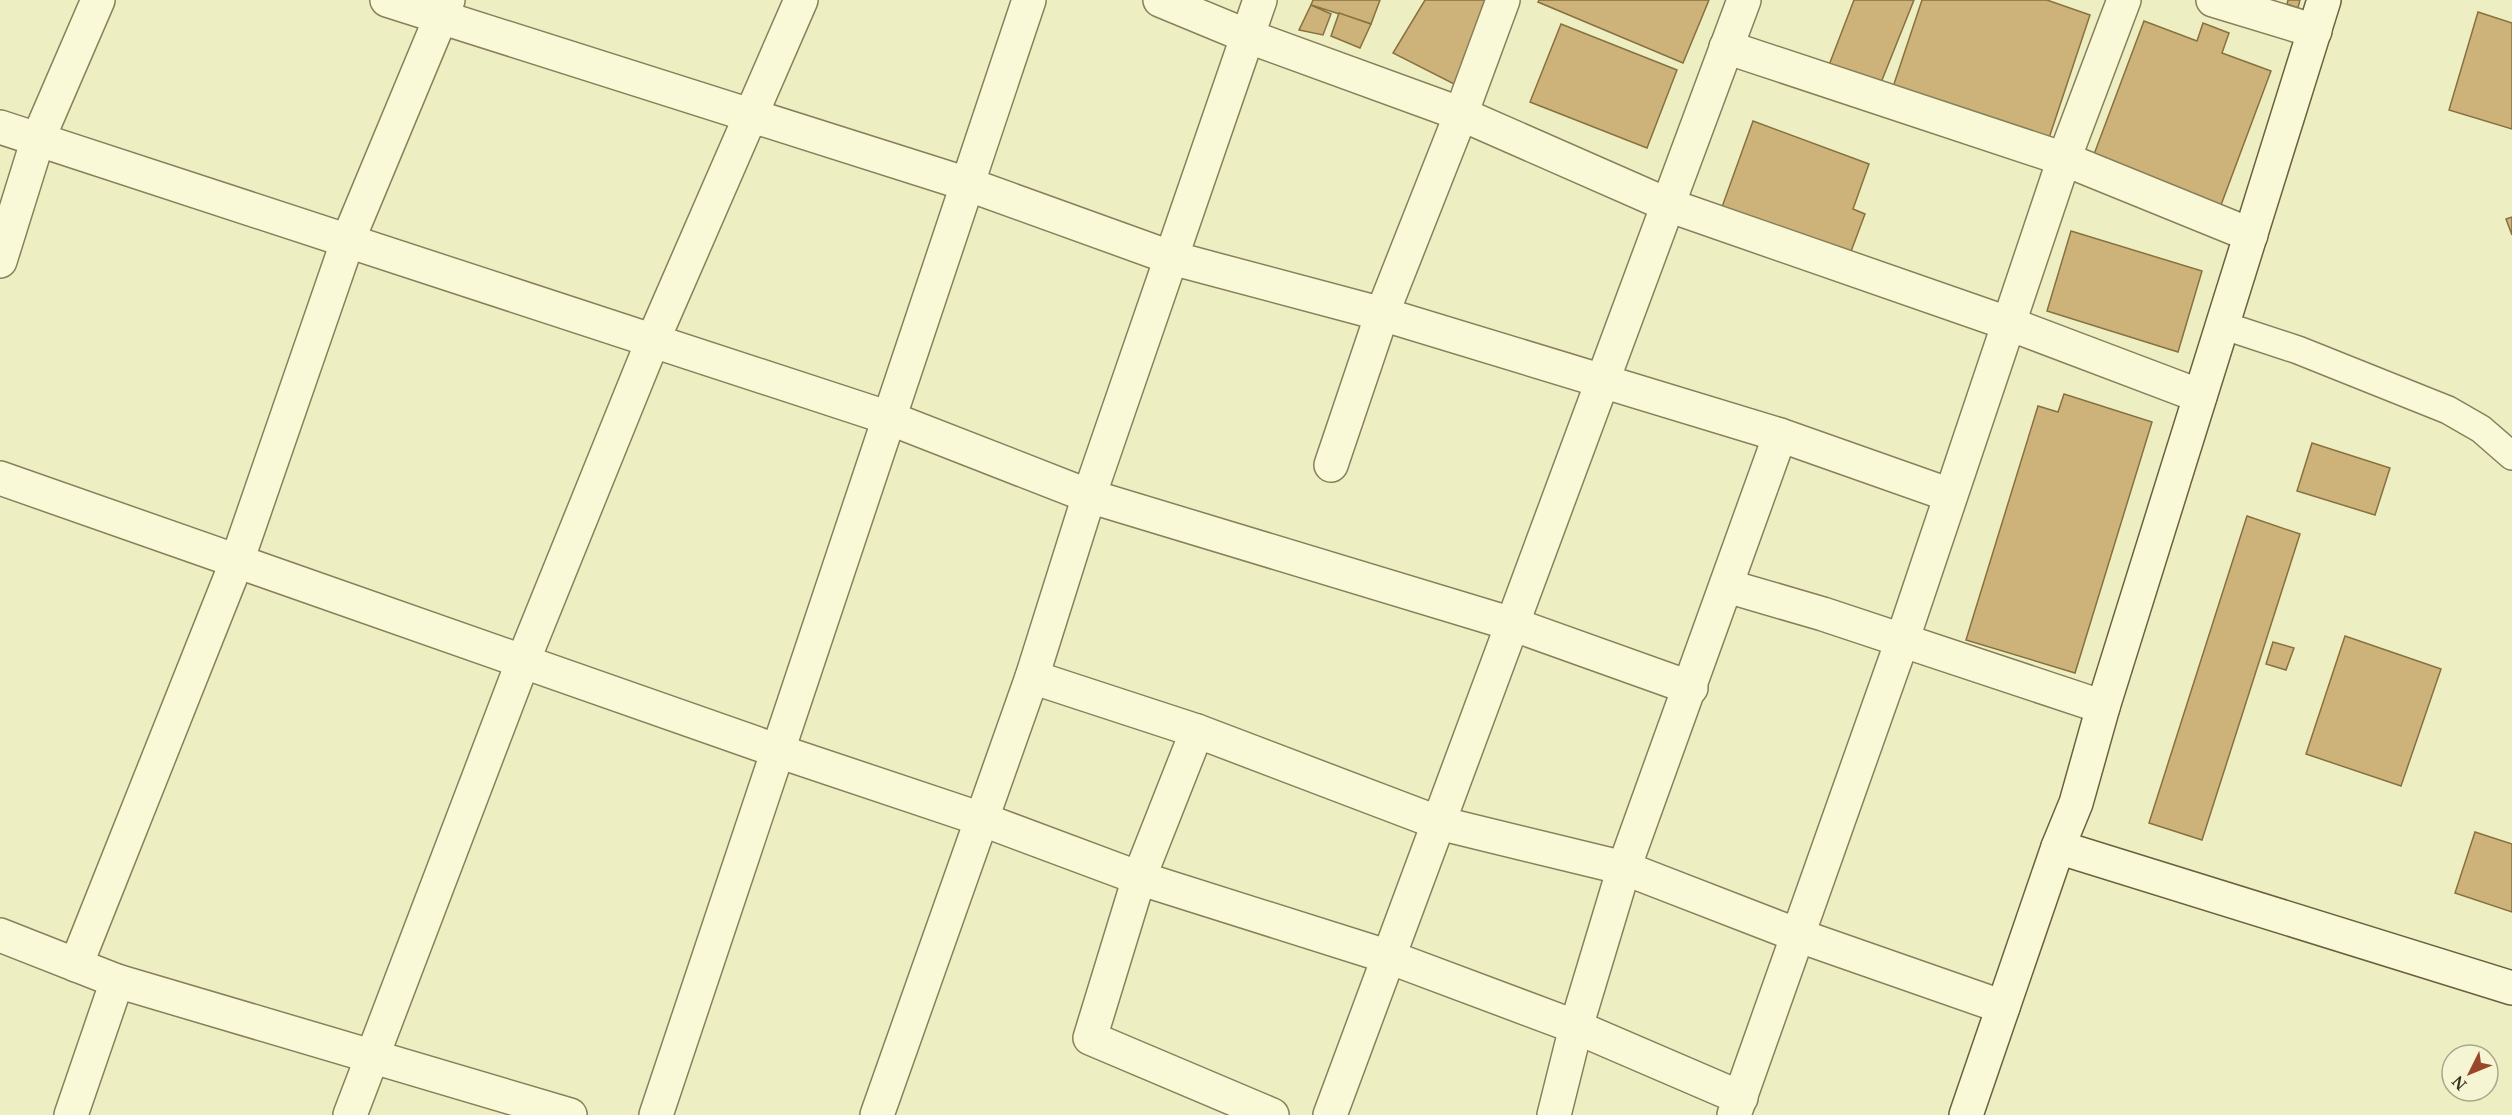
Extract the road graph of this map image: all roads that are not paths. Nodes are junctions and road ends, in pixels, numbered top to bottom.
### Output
1 (98, 0) edge
2 (387, 0) edge
3 (801, 0) edge
4 (1029, 0) edge
5 (1160, 0) edge
6 (1260, 0) edge
7 (1503, 0) edge
8 (1744, 0) edge
9 (2124, 0) edge
10 (2213, 0) edge
11 (2324, 0) edge
12 (444, 9) edge
13 (2315, 31) junction
14 (1247, 36) junction
15 (1726, 47) junction
16 (1461, 114) junction
17 (750, 115) junction
18 (0, 127) edge
19 (38, 139) junction
20 (2064, 159) junction
21 (967, 184) junction
22 (1668, 205) junction
23 (2251, 235) junction
24 (348, 240) junction
25 (1172, 258) junction
26 (0, 261) edge
27 (1382, 314) junction
28 (2007, 323) junction
29 (2222, 325) junction
30 (653, 340) junction
31 (1603, 381) junction
32 (2200, 396) junction
33 (889, 418) junction
34 (1780, 435) junction
35 (2512, 456) edge
36 (1331, 465) dead end
37 (0, 478) edge
38 (1950, 495) junction
39 (1089, 496) junction
40 (237, 561) junction
41 (1727, 586) junction
42 (1512, 624) junction
43 (1902, 641) junction
44 (523, 662) junction
45 (1032, 677) junction
46 (1691, 687) junction
47 (2103, 707) junction
48 (1197, 731) junction
49 (778, 751) junction
50 (981, 819) junction
51 (1439, 823) junction
52 (2058, 848) junction
53 (1624, 868) junction
54 (1139, 878) junction
55 (0, 935) edge
56 (1797, 935) junction
57 (1389, 957) junction
58 (76, 965) junction
59 (117, 981) junction
60 (2512, 988) edge
61 (2003, 1007) junction
62 (1576, 1027) junction
63 (373, 1057) junction
64 (1738, 1107) edge
65 (71, 1115) edge
66 (350, 1115) edge
67 (570, 1115) edge
68 (656, 1115) edge
69 (877, 1115) edge
70 (1272, 1115) edge
71 (1330, 1115) edge
72 (1554, 1115) edge
73 (1966, 1115) edge

1 - 19 street
2 - 12 street
3 - 17 street
4 - 21 street
5 - 14 street
6 - 14 street
7 - 16 street
8 - 15 street
9 - 20 street
10 - 13 street
11 - 13 street
12 - 17 street
12 - 24 street
13 - 23 street
14 - 16 street
14 - 25 street
15 - 20 street
15 - 22 street
16 - 22 street
16 - 27 street
17 - 21 street
17 - 30 street
18 - 19 street
19 - 24 street
19 - 26 street
20 - 23 street
20 - 28 street
21 - 25 street
21 - 33 street
22 - 28 street
22 - 31 street
23 - 29 street
24 - 30 street
24 - 40 street
25 - 27 street
25 - 39 street
27 - 31 street
27 - 36 street
28 - 32 street
28 - 38 street
29 - 32 street
29 - 35 lane
30 - 33 street
30 - 44 street
31 - 34 street
31 - 42 street
32 - 47 street
33 - 39 street
33 - 49 street
34 - 38 street
34 - 41 street
37 - 40 street
38 - 43 street
39 - 42 street
39 - 45 street
40 - 44 street
40 - 58 street
41 - 43 street
41 - 46 street
42 - 46 street
42 - 51 street
43 - 47 street
43 - 56 street
44 - 49 street
44 - 63 street
45 - 48 street
45 - 50 street
46 - 53 street
47 - 52 street
48 - 51 street
48 - 54 street
49 - 50 street
49 - 68 street
50 - 54 street
50 - 69 street
51 - 53 street
51 - 57 street
52 - 60 street
52 - 61 street
53 - 56 street
53 - 62 street
54 - 57 street
54 - 70 street
55 - 58 street
56 - 61 street
56 - 64 street
57 - 62 street
57 - 71 street
58 - 59 street
59 - 63 street
59 - 65 street
61 - 73 street
62 - 64 street
62 - 72 street
63 - 66 street
63 - 67 street

